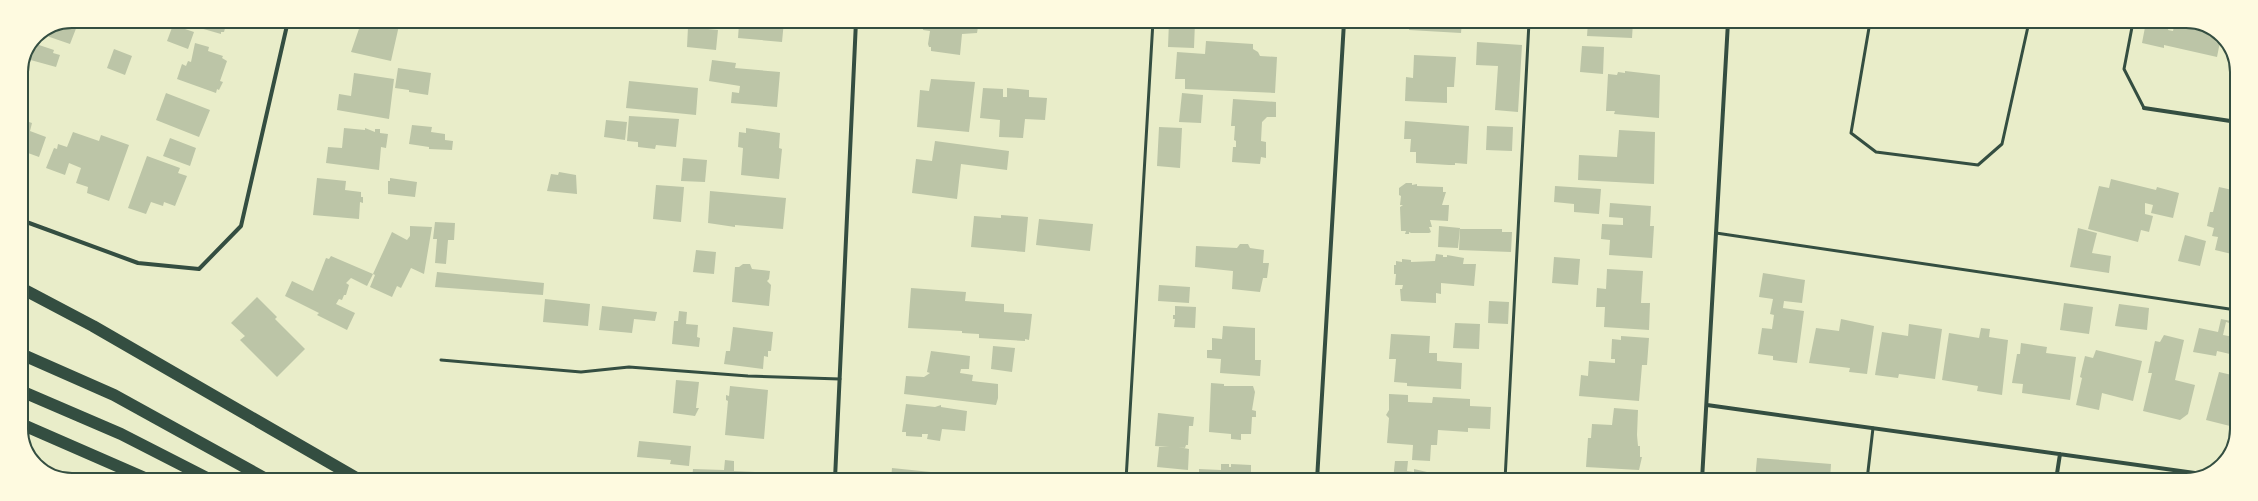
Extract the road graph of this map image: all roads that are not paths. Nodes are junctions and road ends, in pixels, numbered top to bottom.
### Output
1 (286, 28) edge
2 (856, 28) edge
3 (1153, 28) edge
4 (1344, 28) edge
5 (1529, 28) edge
6 (1728, 28) edge
7 (1869, 28) edge
8 (2028, 28) edge
9 (2132, 28) edge
10 (2144, 108) joint
11 (2230, 121) edge
12 (28, 223) edge
13 (1716, 234) junction
14 (28, 292) edge
15 (2230, 309) edge
16 (28, 357) edge
17 (441, 360) dead end
18 (840, 379) junction
19 (28, 394) edge
20 (1707, 405) junction
21 (28, 427) edge
22 (1873, 428) junction
23 (2060, 454) junction
24 (2191, 472) edge
25 (133, 473) edge
26 (197, 473) edge
27 (255, 473) edge
28 (348, 473) edge
29 (835, 473) edge
30 (1126, 473) edge
31 (1317, 473) edge
32 (1505, 473) edge
33 (1702, 473) edge
34 (1868, 473) edge
35 (2057, 473) edge

1 - 12 street
2 - 18 street
3 - 30 lane
4 - 31 street
5 - 32 lane
6 - 13 street
7 - 8 lane
9 - 10 lane
10 - 11 street
13 - 15 lane
13 - 20 street
14 - 28 highway
16 - 27 highway
17 - 18 lane
18 - 29 street
19 - 26 highway
20 - 22 street
20 - 33 street
21 - 25 highway
22 - 23 street
22 - 34 lane
23 - 24 street
23 - 35 street

